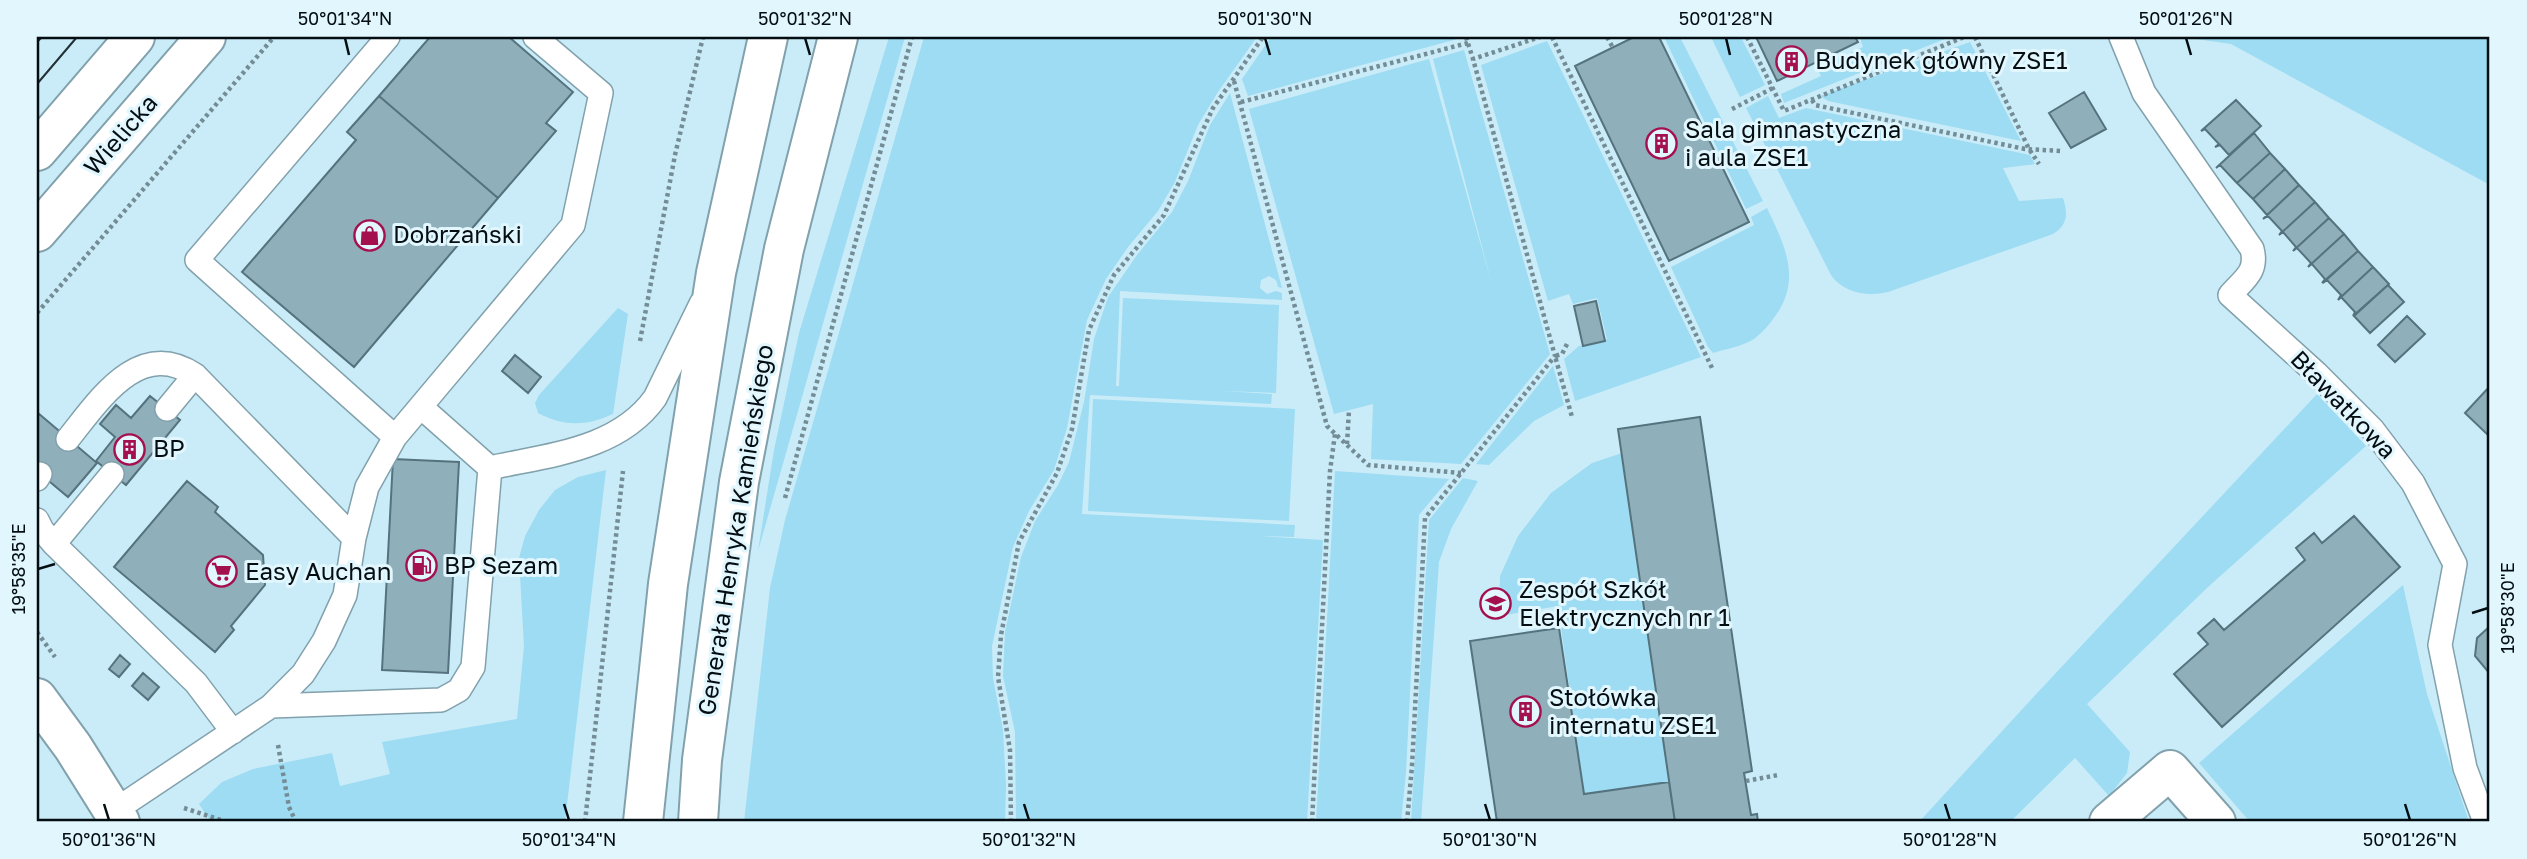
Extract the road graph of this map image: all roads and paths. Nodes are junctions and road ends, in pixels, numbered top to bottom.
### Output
1 (135, 37) edge
2 (206, 37) edge
3 (274, 37) edge
4 (388, 37) edge
5 (535, 37) edge
6 (768, 37) edge
7 (838, 37) edge
8 (912, 37) edge
9 (1263, 37) edge
10 (1466, 37) edge
11 (1540, 37) edge
12 (1552, 37) edge
13 (1607, 37) edge
14 (1747, 37) edge
15 (1964, 37) edge
16 (1975, 37) edge
17 (2121, 37) edge
18 (1468, 43) junction
19 (1613, 48) dead end
20 (1473, 59) junction
21 (1234, 80) junction
22 (1773, 88) junction
23 (1811, 100) junction
24 (1241, 103) junction
25 (1732, 109) dead end
26 (2029, 149) junction
27 (37, 151) edge
28 (2062, 151) dead end
29 (2039, 164) dead end
30 (37, 232) edge
31 (716, 273) junction
32 (37, 313) edge
33 (1567, 344) dead end
34 (1555, 356) junction
35 (188, 370) junction
36 (1713, 370) dead end
37 (422, 407) junction
38 (167, 409) dead end
39 (1349, 410) dead end
40 (1572, 417) dead end
41 (1335, 433) junction
42 (395, 437) junction
43 (68, 439) dead end
44 (1347, 444) junction
45 (489, 468) junction
46 (1461, 473) junction
47 (112, 474) dead end
48 (782, 509) dead end
49 (37, 520) edge
50 (354, 538) junction
51 (54, 544) junction
52 (37, 698) edge
53 (271, 706) junction
54 (233, 732) junction
55 (1778, 775) dead end
56 (1746, 781) dead end
57 (117, 817) edge
58 (296, 822) edge
59 (643, 822) edge
60 (698, 822) edge
61 (1011, 822) edge
62 (1311, 822) edge
63 (1406, 822) edge
64 (2109, 822) edge
65 (2216, 822) edge
66 (2485, 822) edge

1 - 27 main road
2 - 30 main road, Wielicka
3 - 32 path
4 - 42 lane
5 - 37 lane
6 - 31 main road
7 - 60 main road, Generała Henryka Kamieńskiego
8 - 48 path
9 - 21 path
10 - 18 path
11 - 20 path
12 - 36 path
13 - 19 path
14 - 22 path
15 - 23 path
16 - 26 path
17 - 66 lane, Bławatkowa
18 - 20 path
18 - 24 path
20 - 34 path
21 - 24 path
21 - 61 path
22 - 23 path
22 - 25 path
23 - 26 path
24 - 41 path
26 - 28 path
26 - 29 path
31 - 45 lane
31 - 59 main road
33 - 34 path
34 - 40 path
34 - 46 path
35 - 38 lane
35 - 43 lane
35 - 50 lane
37 - 42 lane
37 - 45 lane
39 - 44 path
41 - 44 path
41 - 62 path
42 - 50 lane
44 - 46 path
45 - 53 lane
46 - 63 path
47 - 51 lane
49 - 51 lane
50 - 53 lane
51 - 54 lane
52 - 57 main road
53 - 54 lane
53 - 58 path
54 - 57 lane
55 - 56 path
64 - 65 main road

